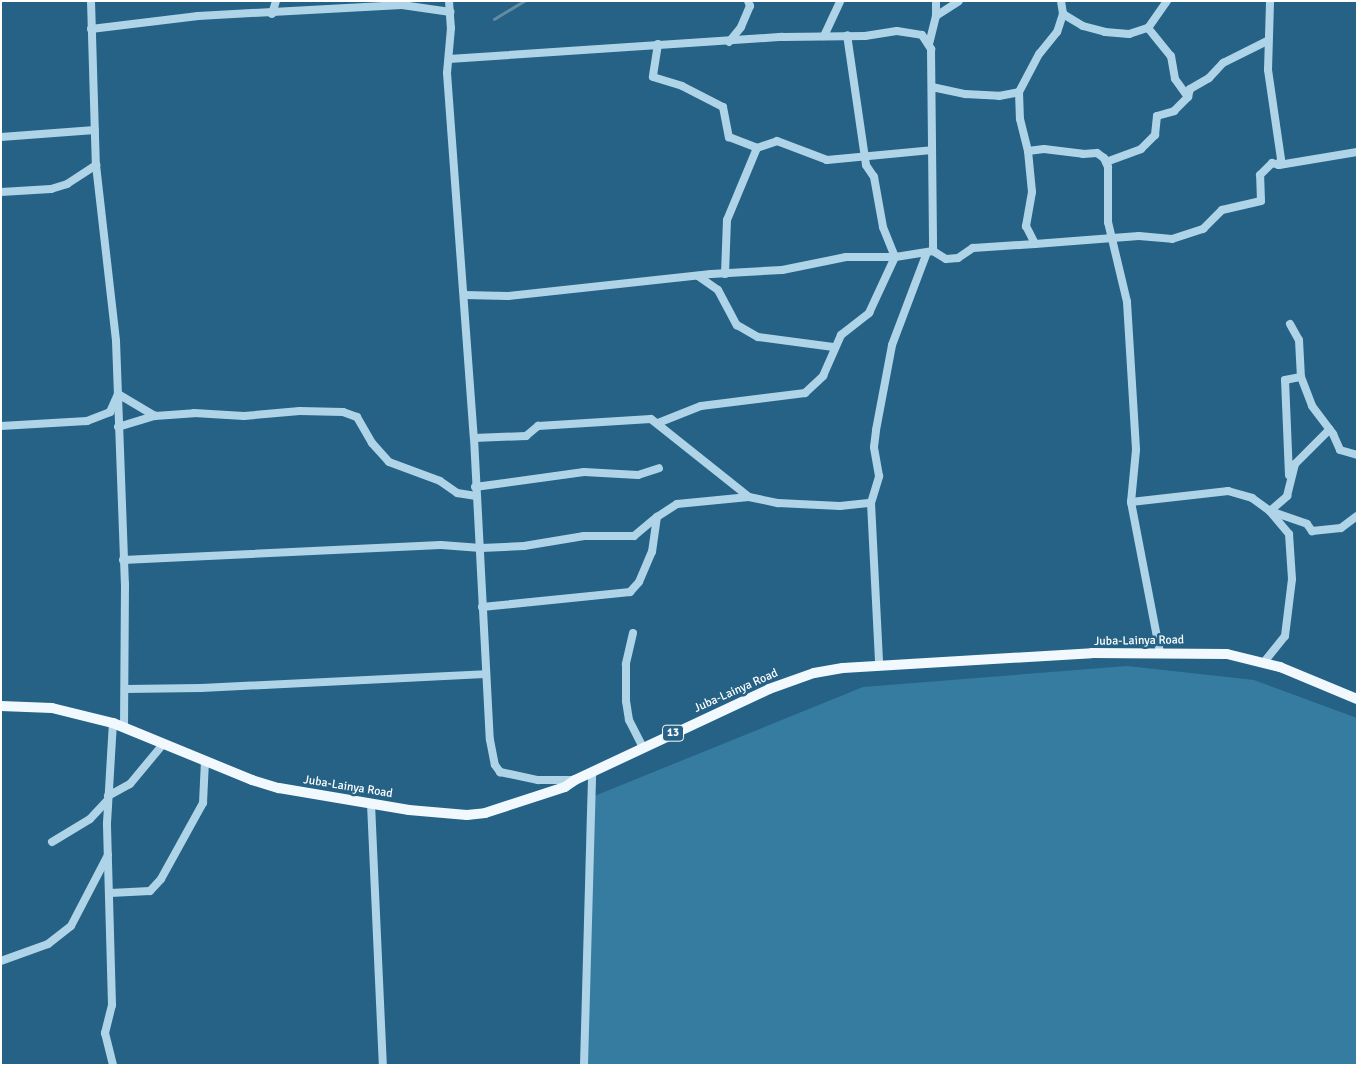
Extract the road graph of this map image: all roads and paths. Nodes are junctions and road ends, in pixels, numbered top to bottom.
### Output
1 (91, 1) edge
2 (276, 1) edge
3 (449, 1) edge
4 (748, 1) edge
5 (840, 1) edge
6 (936, 1) edge
7 (959, 1) edge
8 (1061, 1) edge
9 (1167, 1) edge
10 (1270, 1) edge
11 (450, 12) junction
12 (272, 14) junction
13 (1063, 14) junction
14 (936, 16) junction
15 (1148, 28) junction
16 (91, 30) junction
17 (847, 35) junction
18 (824, 36) junction
19 (1267, 41) junction
20 (729, 42) junction
21 (658, 44) junction
22 (929, 44) junction
23 (449, 59) junction
24 (932, 87) junction
25 (1019, 92) junction
26 (1188, 97) junction
27 (95, 130) junction
28 (1, 137) edge
29 (757, 148) junction
30 (932, 150) junction
31 (1028, 151) junction
32 (1357, 152) edge
33 (864, 156) junction
34 (1106, 162) junction
35 (96, 165) junction
36 (1280, 165) junction
37 (1, 192) edge
38 (1113, 240) junction
39 (1034, 244) junction
40 (930, 253) junction
41 (895, 257) junction
42 (725, 274) junction
43 (698, 276) junction
44 (464, 295) junction
45 (1290, 324) dead end
46 (834, 347) junction
47 (1301, 376) junction
48 (118, 394) junction
49 (155, 416) junction
50 (658, 423) junction
51 (1, 426) edge
52 (118, 427) junction
53 (1330, 429) junction
54 (474, 438) junction
55 (1357, 455) edge
56 (659, 468) dead end
57 (1290, 484) junction
58 (476, 487) junction
59 (475, 496) junction
60 (749, 497) junction
61 (1132, 502) junction
62 (871, 503) junction
63 (1270, 511) junction
64 (1357, 516) edge
65 (657, 517) junction
66 (481, 548) junction
67 (124, 560) junction
68 (482, 607) junction
69 (633, 633) dead end
70 (1160, 652) junction
71 (1264, 662) junction
72 (879, 664) junction
73 (486, 674) junction
74 (126, 688) junction
75 (1357, 699) edge
76 (1, 706) edge
77 (113, 723) junction
78 (124, 727) junction
79 (164, 743) junction
80 (643, 748) junction
81 (205, 761) junction
82 (592, 773) junction
83 (575, 780) junction
84 (108, 798) junction
85 (371, 804) junction
86 (52, 842) dead end
87 (108, 855) junction
88 (110, 893) junction
89 (1, 961) edge
90 (112, 1065) edge
91 (383, 1065) edge
92 (584, 1065) edge

1 - 16 street
2 - 12 street
3 - 11 street
4 - 20 street
5 - 18 street
6 - 14 street
7 - 14 street
8 - 13 street
9 - 15 street
10 - 19 street
11 - 12 street
11 - 23 street
12 - 16 street
13 - 15 street
13 - 25 street
14 - 22 street
15 - 26 street
16 - 27 street
17 - 18 street
17 - 22 street
17 - 33 street
18 - 20 street
19 - 26 street
19 - 36 street
20 - 21 street
21 - 23 street
21 - 29 street
22 - 24 street
23 - 44 street
24 - 25 street
24 - 30 street
25 - 31 street
26 - 34 street
27 - 28 street
27 - 35 street
29 - 33 street
29 - 42 street
30 - 33 street
30 - 40 street
31 - 34 street
31 - 39 street
32 - 36 street
33 - 41 street
34 - 38 street
35 - 37 street
35 - 48 street
36 - 38 street
38 - 39 street
38 - 61 street
39 - 40 street
40 - 41 street
40 - 62 street
41 - 42 street
41 - 46 street
42 - 43 street
43 - 44 street
43 - 46 street
44 - 54 street
45 - 47 street
46 - 50 street
47 - 53 street
47 - 57 street
48 - 49 street
48 - 51 street
48 - 52 street
49 - 52 street
49 - 59 street
50 - 54 street
50 - 60 street
52 - 67 street
53 - 55 street
53 - 57 street
54 - 58 street
56 - 58 street
57 - 63 street
58 - 59 street
59 - 66 street
60 - 62 street
60 - 65 street
61 - 63 street
61 - 70 street
62 - 72 street
63 - 64 street
63 - 71 street
65 - 66 street
65 - 68 street
66 - 67 street
66 - 68 street
67 - 74 street
68 - 73 street
69 - 80 street
70 - 71 main road, Juba-Lainya Road / 13
70 - 72 main road, Juba-Lainya Road / 13
71 - 75 main road, Juba-Lainya Road / 13
72 - 80 main road, Juba-Lainya Road / 13
73 - 74 street
73 - 83 street
74 - 78 street
76 - 77 main road, Juba-Lainya Road / 13
77 - 78 main road, Juba-Lainya Road / 13
77 - 84 street
78 - 79 main road, Juba-Lainya Road / 13
79 - 81 main road, Juba-Lainya Road / 13
79 - 84 street
80 - 82 main road, Juba-Lainya Road / 13
81 - 85 main road, Juba-Lainya Road / 13
81 - 88 street
82 - 83 main road, Juba-Lainya Road / 13
82 - 92 street
83 - 85 main road, Juba-Lainya Road / 13
84 - 86 street
84 - 87 street
85 - 91 street
87 - 88 street
87 - 89 street
88 - 90 street

